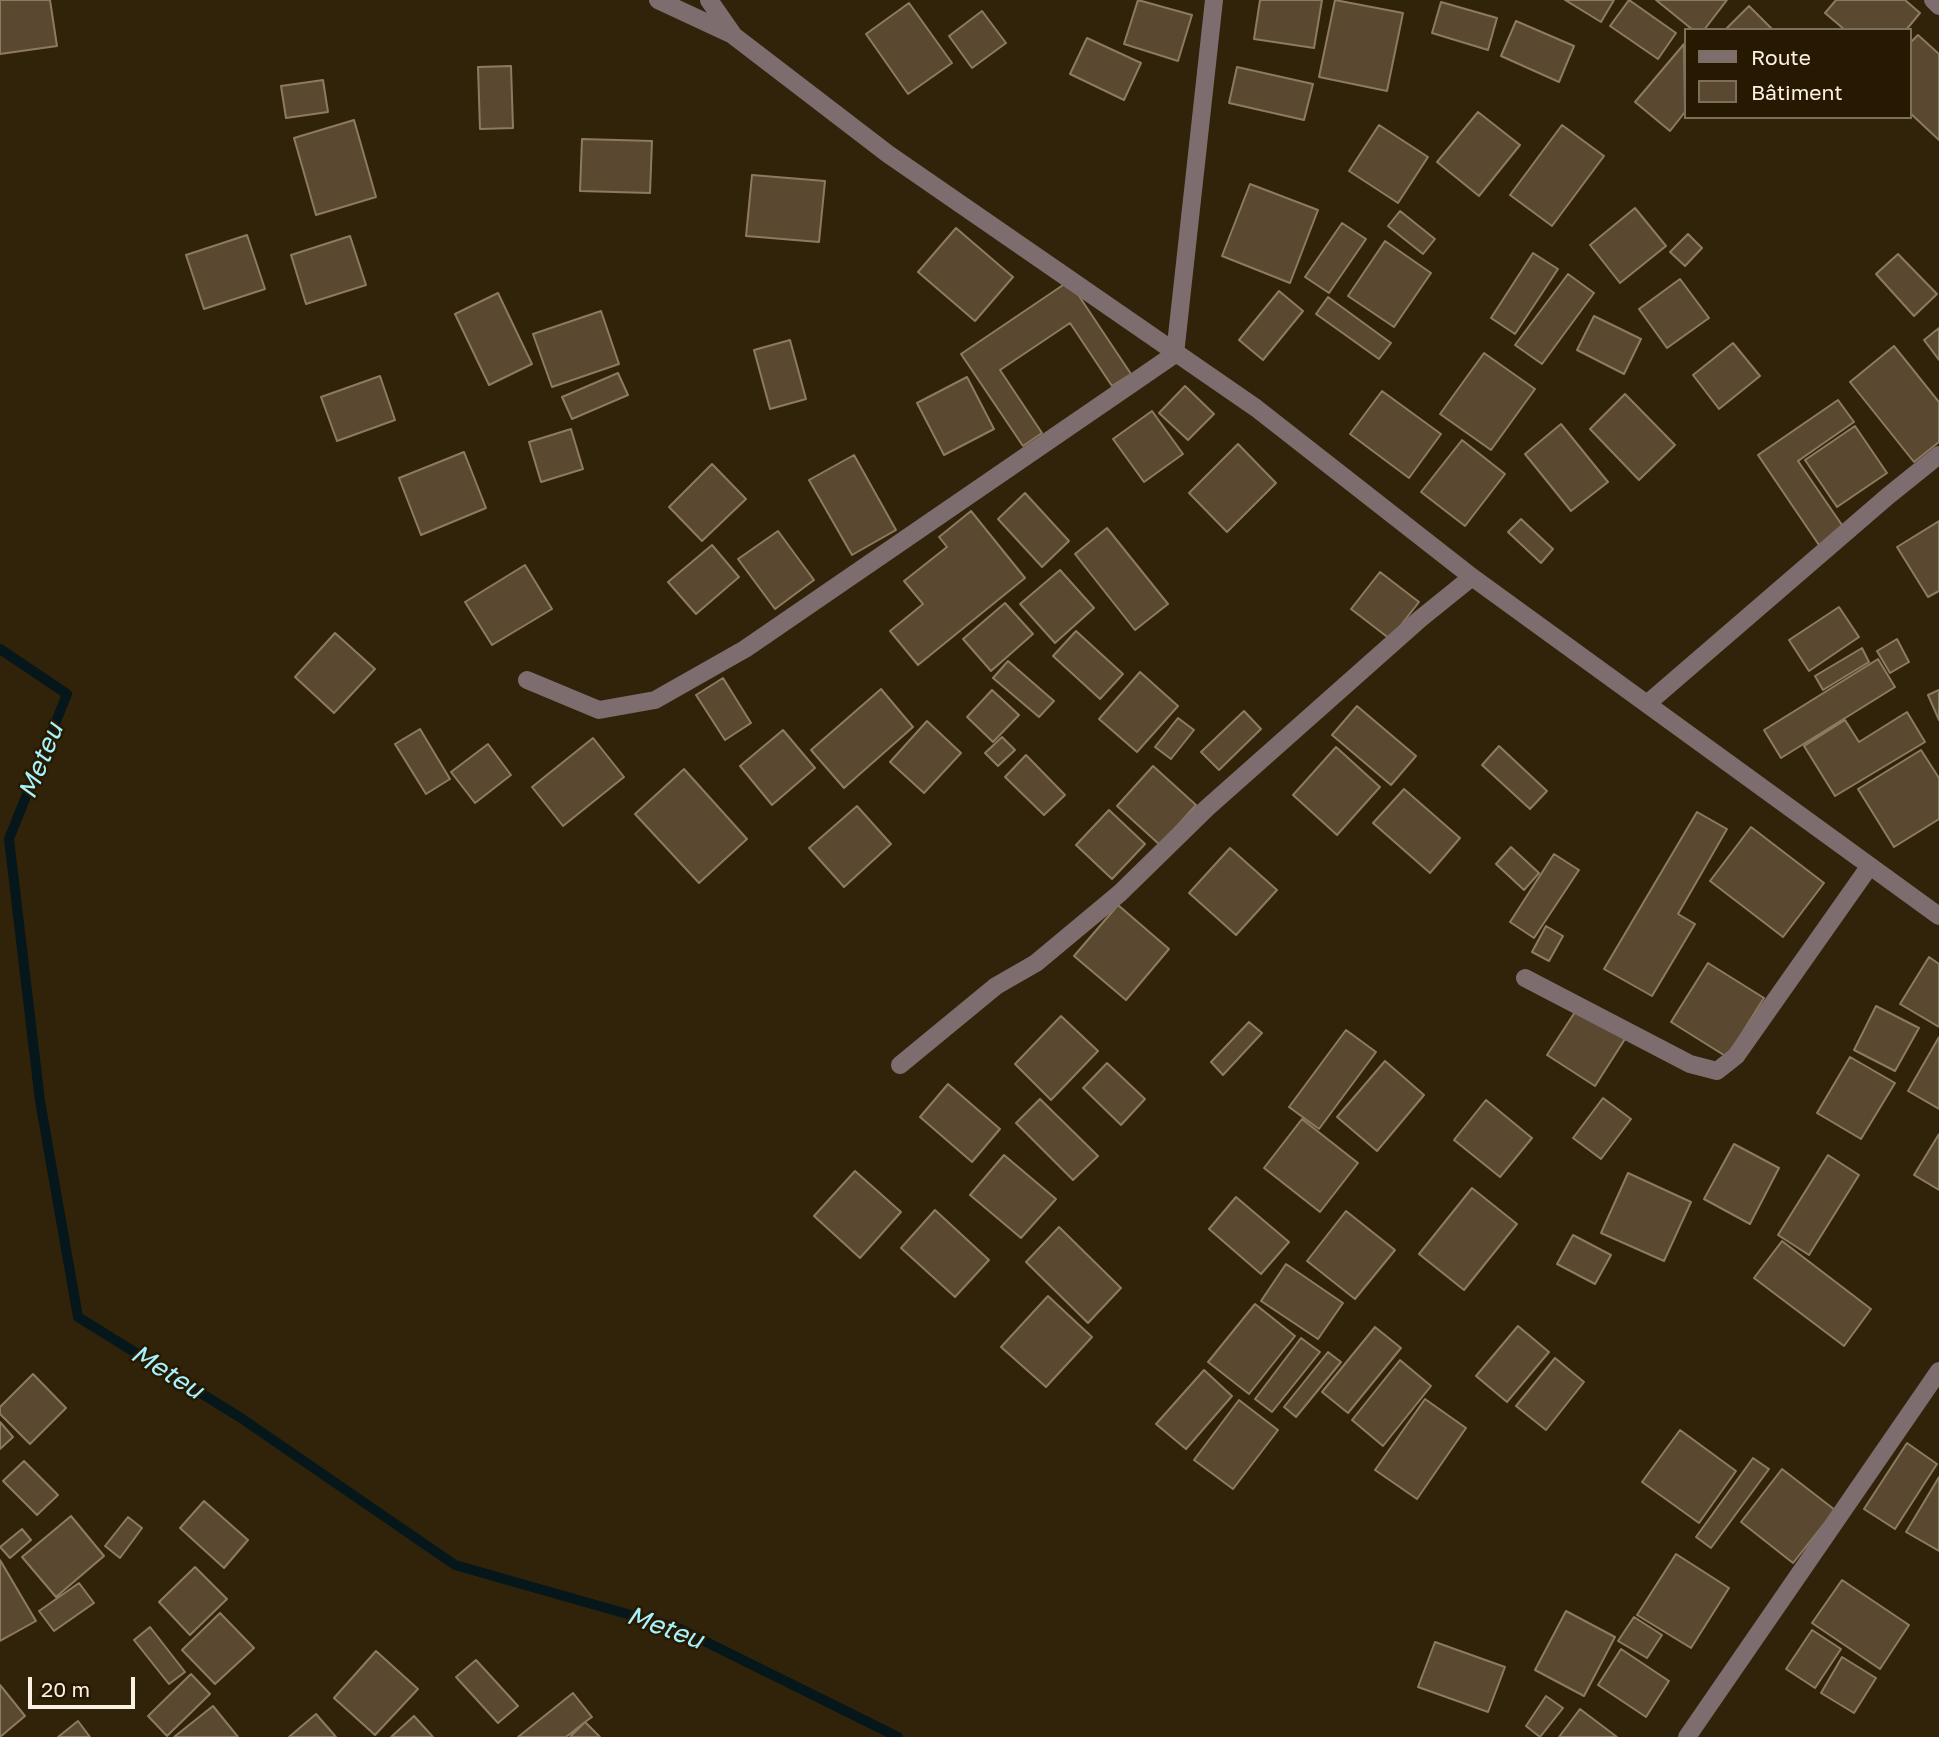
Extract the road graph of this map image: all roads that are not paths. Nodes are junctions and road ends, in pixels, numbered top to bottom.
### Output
1 (658, 0) edge
2 (709, 0) edge
3 (1214, 0) edge
4 (1933, 0) edge
5 (1939, 6) edge
6 (734, 36) junction
7 (1175, 354) junction
8 (1939, 455) edge
9 (1472, 577) junction
10 (527, 680) dead end
11 (1648, 703) junction
12 (1869, 867) junction
13 (1939, 916) edge
14 (1525, 978) dead end
15 (900, 1065) dead end
16 (1939, 1371) edge
17 (1687, 1737) edge

1 - 6 street
2 - 6 street
3 - 7 street
4 - 5 street
6 - 7 street
7 - 9 street
7 - 10 street
8 - 11 street
9 - 11 street
9 - 15 street
11 - 12 street
12 - 13 street
12 - 14 street
16 - 17 street

